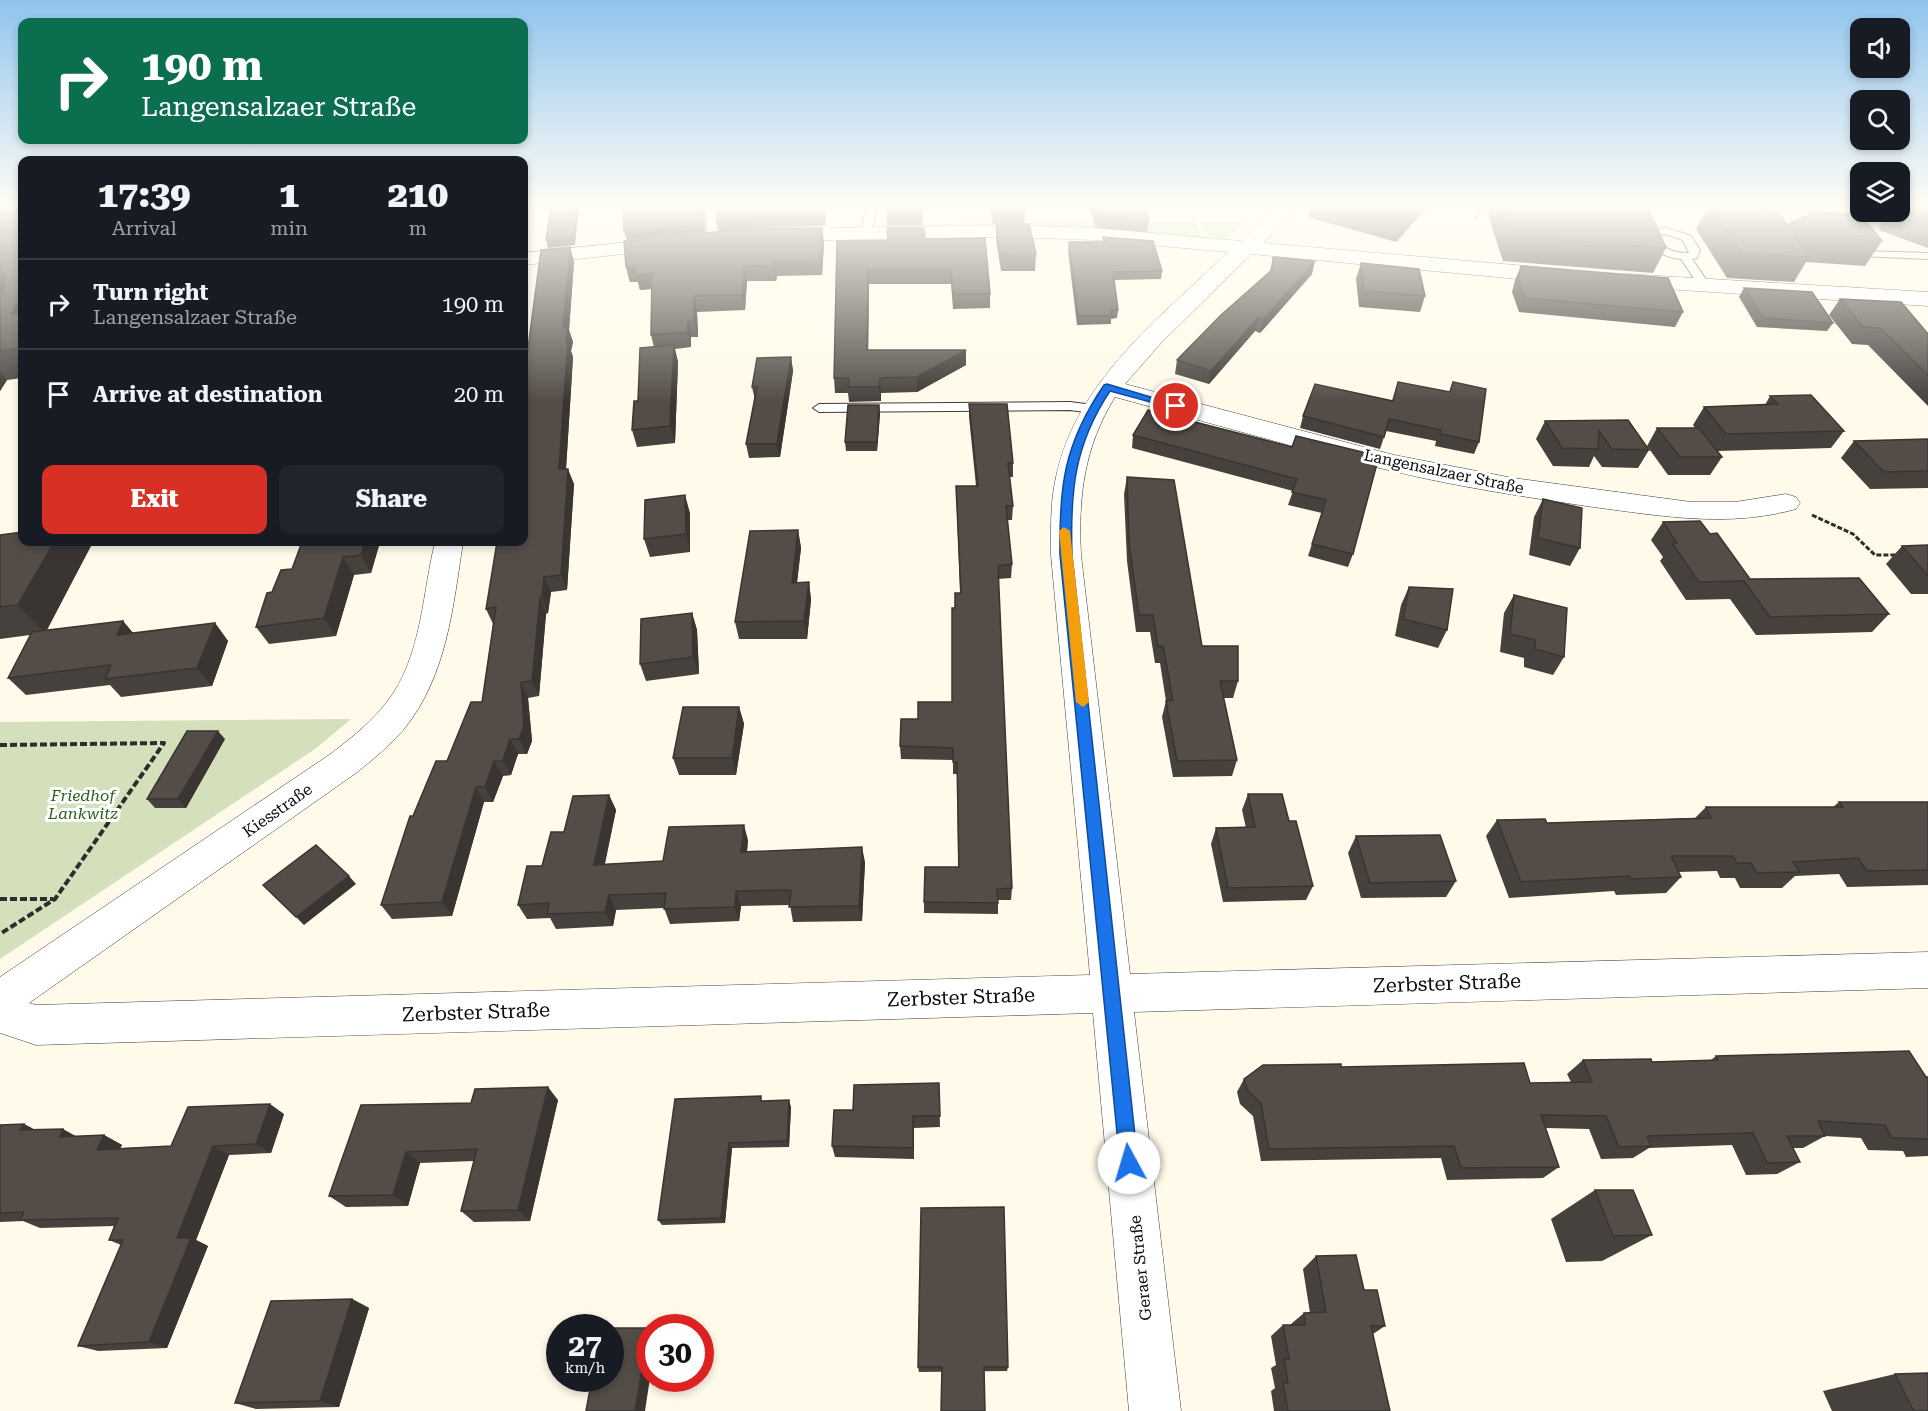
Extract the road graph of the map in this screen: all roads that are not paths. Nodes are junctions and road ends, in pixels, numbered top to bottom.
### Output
1 (1221, 271) edge
2 (1509, 271) edge
3 (1694, 271) edge
4 (1580, 277) edge
5 (1607, 279) edge
6 (1705, 287) junction
7 (1928, 299) edge
8 (1100, 398) junction
9 (819, 408) dead end
10 (1786, 503) road end
11 (448, 546) edge
12 (1928, 970) edge
13 (1112, 992) junction
14 (0, 1000) edge
15 (0, 1007) edge
16 (1155, 1411) edge

1 - 8 street, Geraer Straße
2 - 4 street
3 - 6 lane
5 - 6 street
6 - 7 street
8 - 9 lane
8 - 10 street, Langensalzaer Straße
8 - 13 street, Geraer Straße
11 - 14 street, Kiesstraße
12 - 13 street, Zerbster Straße
13 - 15 street, Zerbster Straße
13 - 16 street, Geraer Straße

